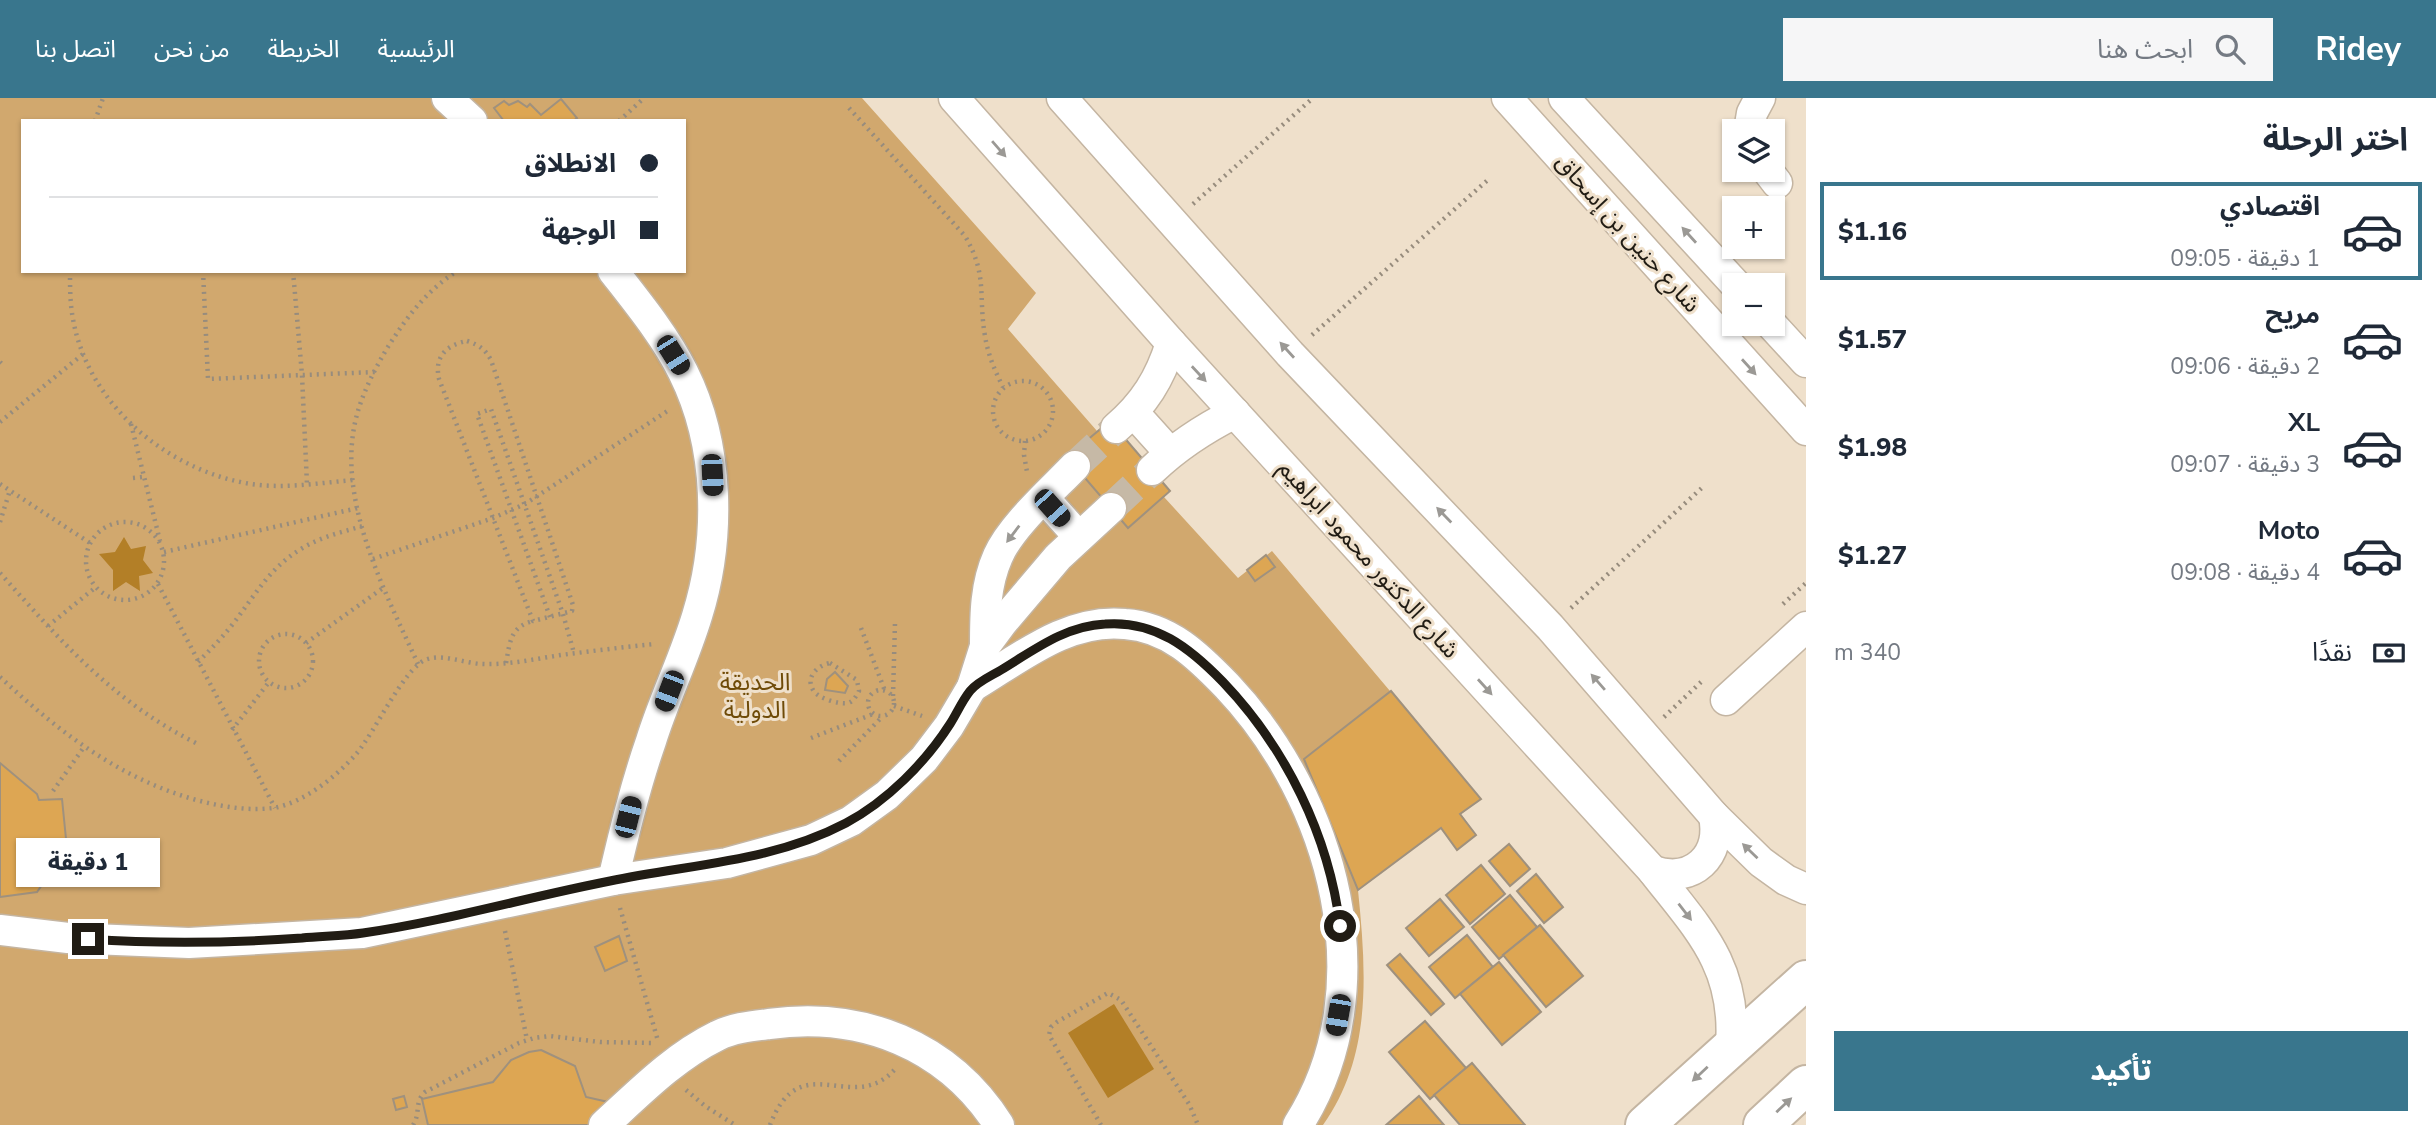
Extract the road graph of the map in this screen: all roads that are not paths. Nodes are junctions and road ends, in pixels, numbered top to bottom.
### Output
1 (447, 98) edge
2 (954, 98) edge
3 (1062, 98) edge
4 (1507, 98) edge
5 (1564, 98) edge
6 (1760, 98) edge
7 (470, 119) edge
8 (1751, 119) edge
9 (615, 273) edge
10 (1724, 273) edge
11 (1782, 336) edge
12 (1171, 343) junction
13 (1806, 362) edge
14 (1235, 412) junction
15 (1806, 430) edge
16 (1075, 466) tunnel mouth
17 (1044, 498) junction
18 (1111, 508) tunnel mouth
19 (1079, 537) junction
20 (1806, 628) edge
21 (985, 646) junction
22 (972, 688) junction
23 (1726, 700) dead end
24 (1714, 816) junction
25 (1653, 872) junction
26 (612, 880) junction
27 (1806, 890) edge
28 (0, 930) edge
29 (1806, 980) edge
30 (1731, 1046) junction
31 (1806, 1085) edge
32 (604, 1125) edge
33 (999, 1125) edge
34 (1298, 1125) edge
35 (1645, 1125) edge
36 (1763, 1125) edge

1 - 7 street
2 -> 12 street, شارع الدكتور محمود ابراهيم
24 -> 3 street
4 -> 15 street, شارع حنين بن إسحاق
10 -> 5 street, شارع حنين بن إسحاق
6 - 8 street
9 - 26 street
11 - 13 street
12 -> 14 street, شارع الدكتور محمود ابراهيم
12 - 14 street
14 -> 25 street, شارع الدكتور محمود ابراهيم
16 - 17 street
17 - 19 street
17 -> 21 street
18 - 19 street
19 - 21 street
20 - 23 street
21 - 22 street
22 - 26 street
22 - 34 street
24 - 25 street
27 -> 24 street
25 -> 30 street, شارع الدكتور محمود ابراهيم
26 - 28 street
29 - 30 main road
30 -> 35 main road
36 -> 31 main road
32 - 33 street

